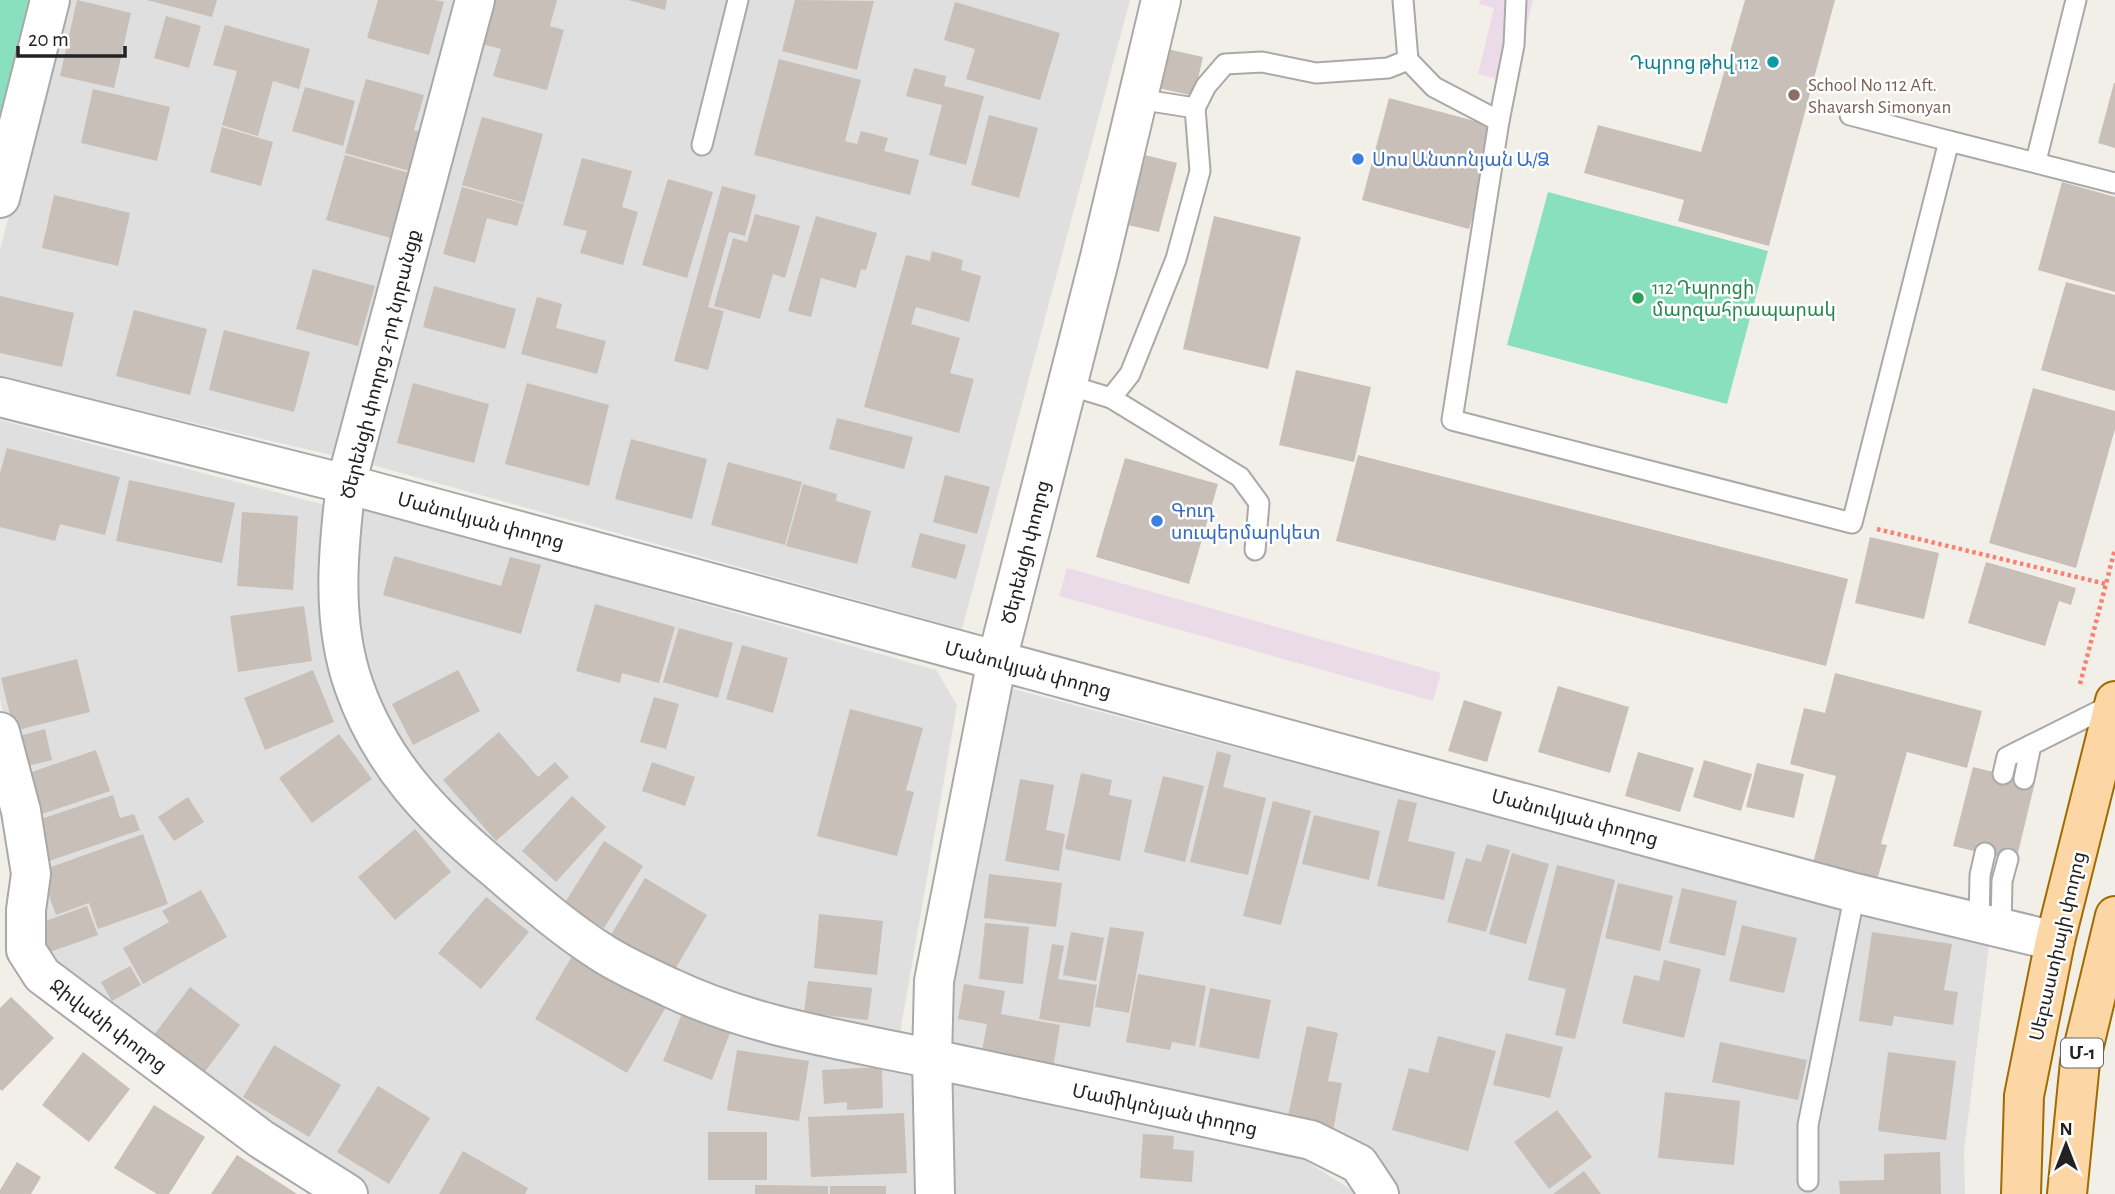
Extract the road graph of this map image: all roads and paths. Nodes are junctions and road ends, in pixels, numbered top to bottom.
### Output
1 (50, 0) edge
2 (475, 0) edge
3 (738, 0) edge
4 (1161, 0) edge
5 (1402, 0) edge
6 (1516, 0) edge
7 (2076, 0) edge
8 (1408, 60) junction
9 (1138, 99) junction
10 (1195, 108) junction
11 (1850, 115) dead end
12 (1499, 121) junction
13 (1949, 141) junction
14 (702, 145) dead end
15 (2036, 161) junction
16 (2115, 183) edge
17 (0, 198) edge
18 (1068, 385) junction
19 (0, 397) edge
20 (1111, 398) junction
21 (346, 484) junction
22 (1852, 523) junction
23 (2115, 549) edge
24 (1255, 550) dead end
25 (2106, 584) junction
26 (998, 660) junction
27 (2115, 702) edge
28 (2069, 726) junction
29 (0, 732) edge
30 (2031, 745) junction
31 (2003, 774) dead end
32 (2025, 779) dead end
33 (1985, 853) dead end
34 (2008, 859) dead end
35 (1855, 893) junction
36 (2115, 916) edge
37 (1990, 925) junction
38 (2056, 941) junction
39 (2109, 958) edge
40 (932, 1058) junction
41 (1808, 1181) dead end
42 (348, 1194) edge
43 (934, 1194) edge
44 (1379, 1194) edge
45 (2021, 1194) edge
46 (2067, 1194) edge

1 - 17 street
2 - 21 street, Ծերենցի փողոց 2-րդ նրբանցք
3 - 14 lane
4 - 9 street, Ծերենցի փողոց
5 - 8 lane
6 - 12 lane
7 - 15 lane
8 - 10 lane
8 - 12 lane
9 - 10 lane
9 - 18 street, Ծերենցի փողոց
10 - 20 lane
11 - 13 lane
12 - 22 lane
13 - 15 lane
13 - 22 lane
15 - 16 lane
18 - 20 lane
18 - 26 street, Ծերենցի փողոց
19 - 21 street, Մանուկյան փողոց
20 - 24 lane
21 - 26 street, Մանուկյան փողոց
21 - 40 street, Ծերենցի փողոց 2-րդ նրբանցք
22 - 25 path
23 - 25 path
25 - 28 path
26 - 35 street, Մանուկյան փողոց
26 - 40 street, Ծերենցի փողոց
27 - 28 lane
27 - 38 main road, Սեբաստիայի փողոց / Մ-1
28 - 30 lane
29 - 42 street, Ջիվանի փողոց
30 - 31 lane
30 - 32 lane
33 - 37 lane
34 - 37 lane
35 - 37 street, Մանուկյան փողոց
35 - 41 lane
36 - 39 main road, Մ-1
37 - 38 street, Մանուկյան փողոց
38 - 45 main road, Սեբաստիայի փողոց / Մ-1
39 - 46 main road, Մ-1
40 - 43 street, Ծերենցի փողոց
40 - 44 street, Մամիկոնյան փողոց

